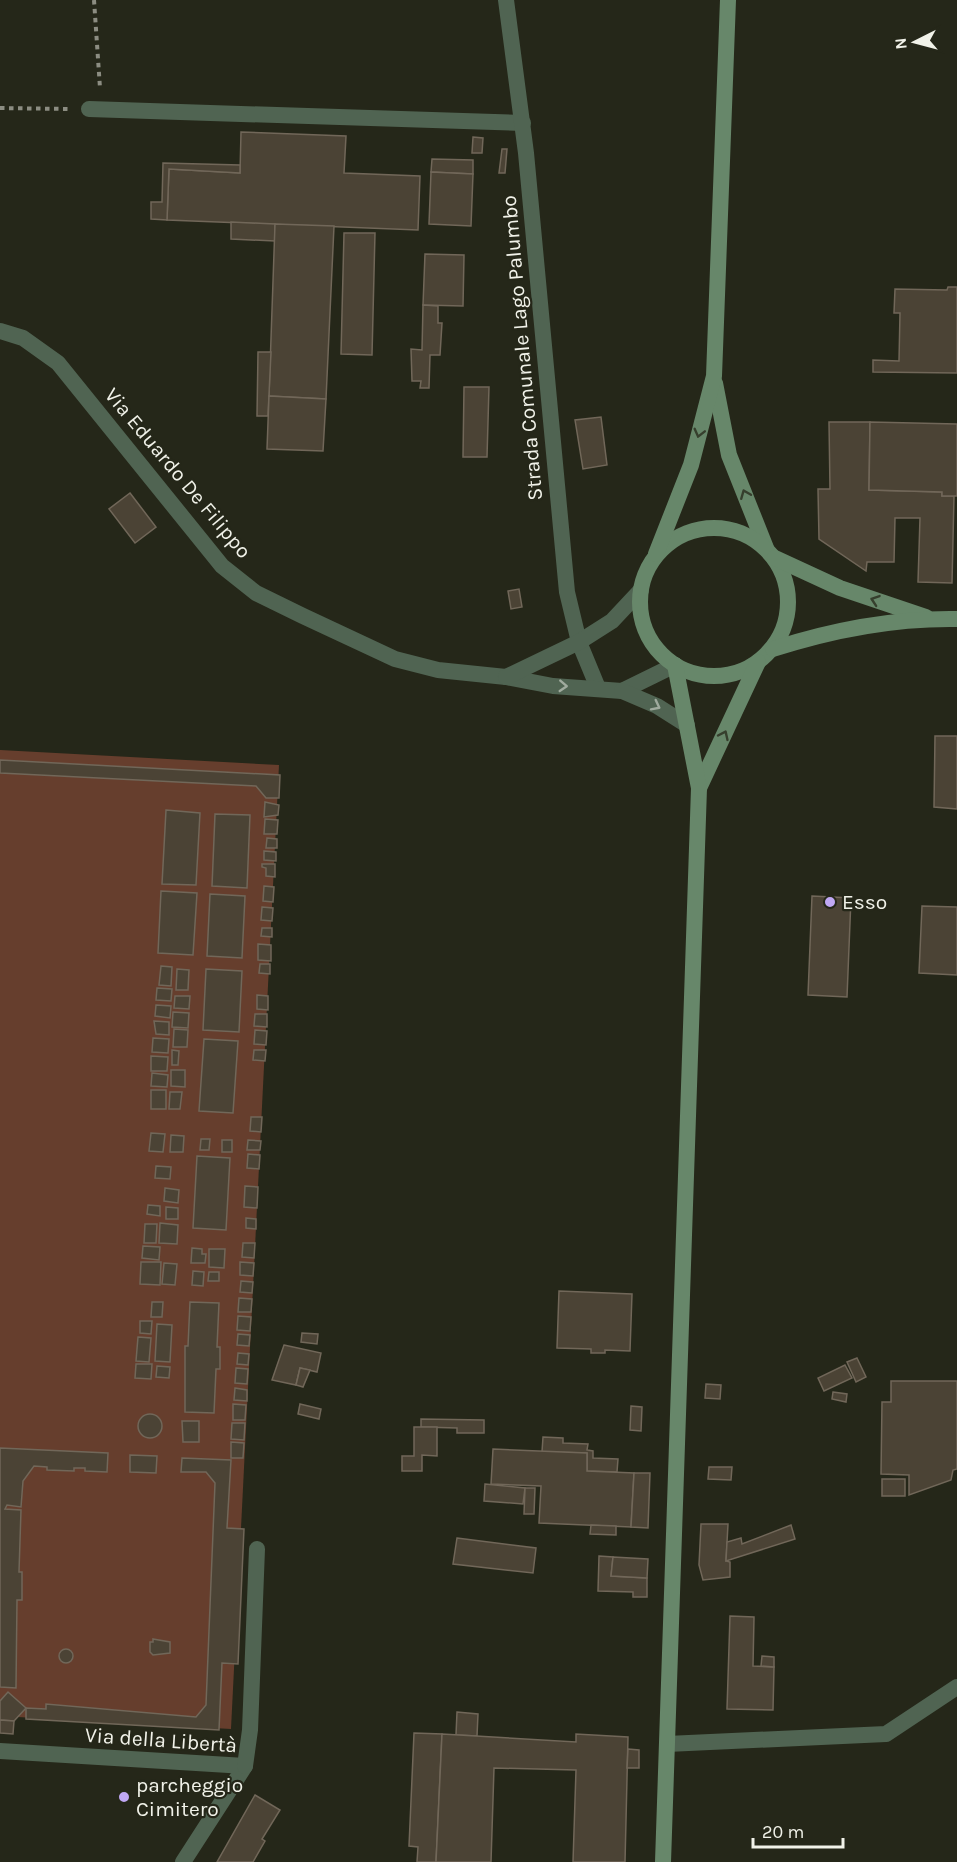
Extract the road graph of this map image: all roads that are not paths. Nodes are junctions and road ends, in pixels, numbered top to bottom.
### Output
1 (506, 0) edge
2 (728, 0) edge
3 (95, 109) road end
4 (523, 123) junction
5 (0, 331) edge
6 (714, 376) junction
7 (771, 553) junction
8 (656, 555) junction
9 (641, 590) junction
10 (930, 619) junction
11 (957, 619) edge
12 (579, 642) junction
13 (773, 649) junction
14 (758, 662) junction
15 (675, 665) junction
16 (506, 677) junction
17 (598, 688) junction
18 (622, 691) junction
19 (687, 725) junction
20 (699, 788) junction
21 (257, 1549) dead end
22 (957, 1687) edge
23 (667, 1744) junction
24 (0, 1751) edge
25 (246, 1766) junction
26 (183, 1862) edge
27 (663, 1862) edge

1 - 4 street, Strada Comunale Lago Palumbo
2 - 6 main road
3 - 4 street
4 - 12 street, Strada Comunale Lago Palumbo
5 - 16 street, Via Eduardo De Filippo
7 -> 6 main road
6 -> 8 main road
7 - 8 main road
10 -> 7 main road
7 - 13 main road
8 - 9 main road
9 - 12 street
9 - 15 main road
10 - 11 main road
10 - 13 main road
12 - 16 street
12 - 17 street, Strada Comunale Lago Palumbo
13 - 14 main road
14 - 15 main road
20 -> 14 main road
15 - 18 street
15 - 19 main road
16 -> 17 street, Via Eduardo De Filippo
17 - 18 street, Via Eduardo De Filippo
18 -> 19 street, Via Eduardo De Filippo
19 - 20 main road
20 - 23 main road
21 - 25 street
22 - 23 street
23 - 27 main road
24 - 25 street, Via della Libertà
25 - 26 street, Via della Libertà

